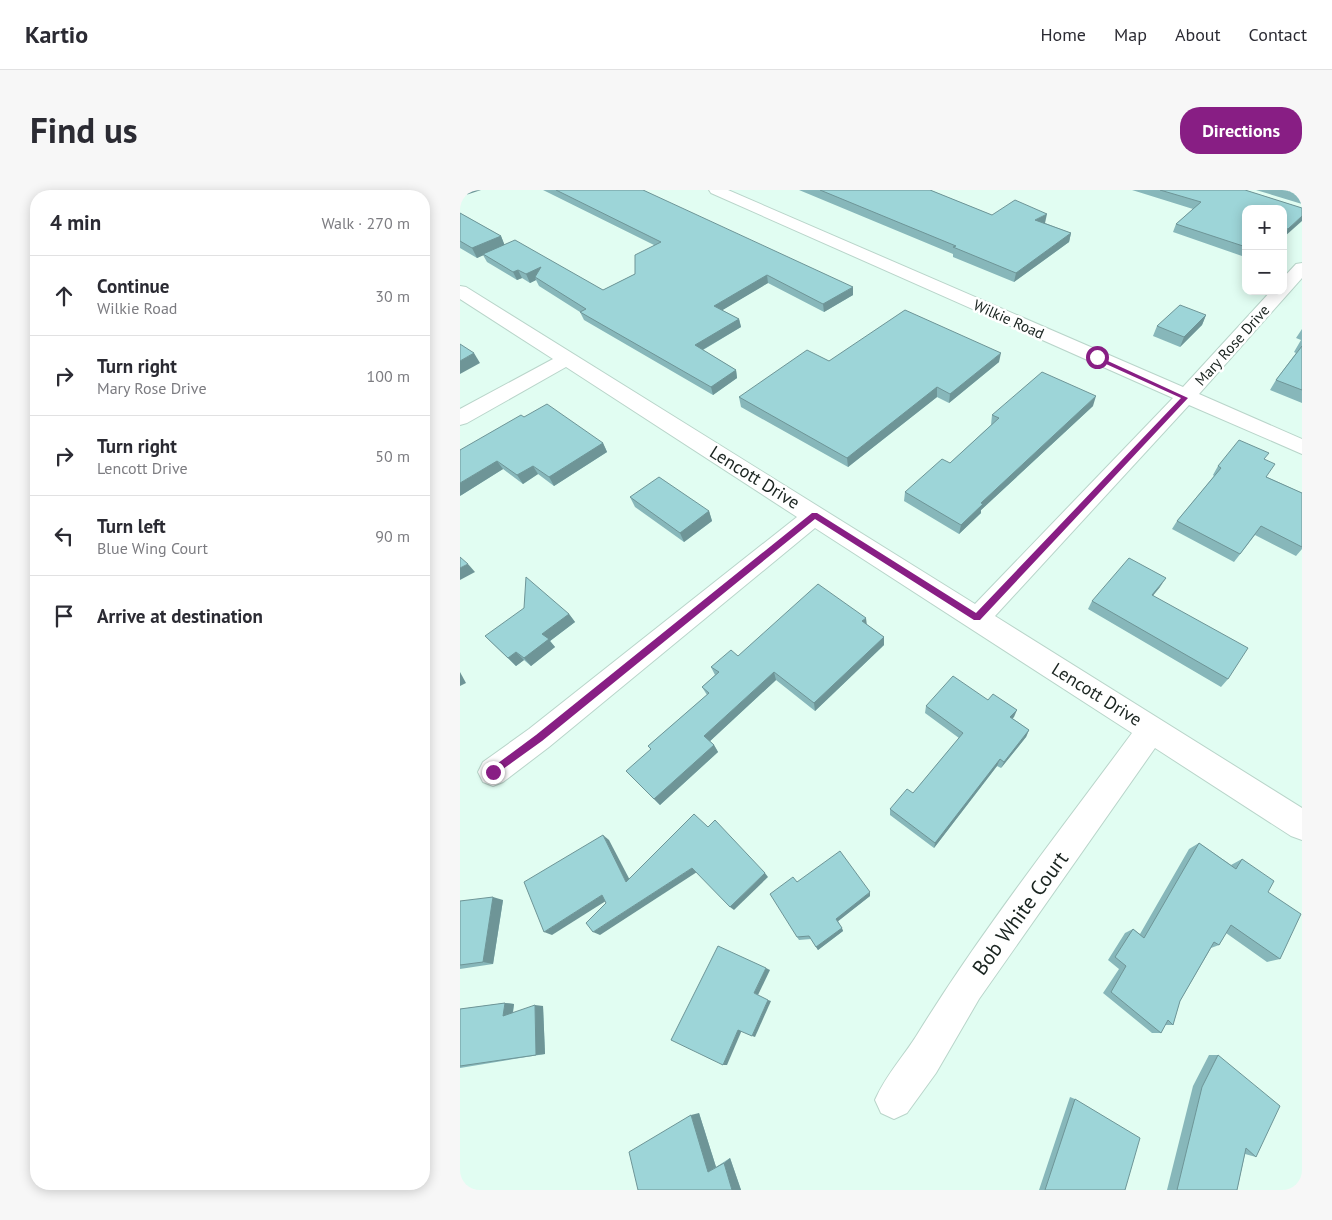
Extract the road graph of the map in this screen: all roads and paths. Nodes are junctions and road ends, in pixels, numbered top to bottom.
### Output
1 (716, 190) edge
2 (1302, 268) edge
3 (1287, 284) edge
4 (460, 291) edge
5 (1278, 295) edge
6 (566, 359) junction
7 (1185, 398) junction
8 (460, 418) edge
9 (1302, 447) edge
10 (815, 515) junction
11 (977, 618) junction
12 (1152, 729) junction
13 (493, 772) dead end
14 (1302, 825) edge
15 (894, 1100) dead end

1 - 7 street, Wilkie Road
2 - 3 street, Mary Rose Drive
4 - 6 street, Lencott Drive
5 - 7 street, Mary Rose Drive
6 - 8 street
6 - 10 street, Lencott Drive
7 - 9 street, Wilkie Road
7 - 11 street, Mary Rose Drive
10 - 11 street, Lencott Drive
10 - 13 street
11 - 12 street, Lencott Drive
12 - 14 street, Lencott Drive
12 - 15 street, Bob White Court

